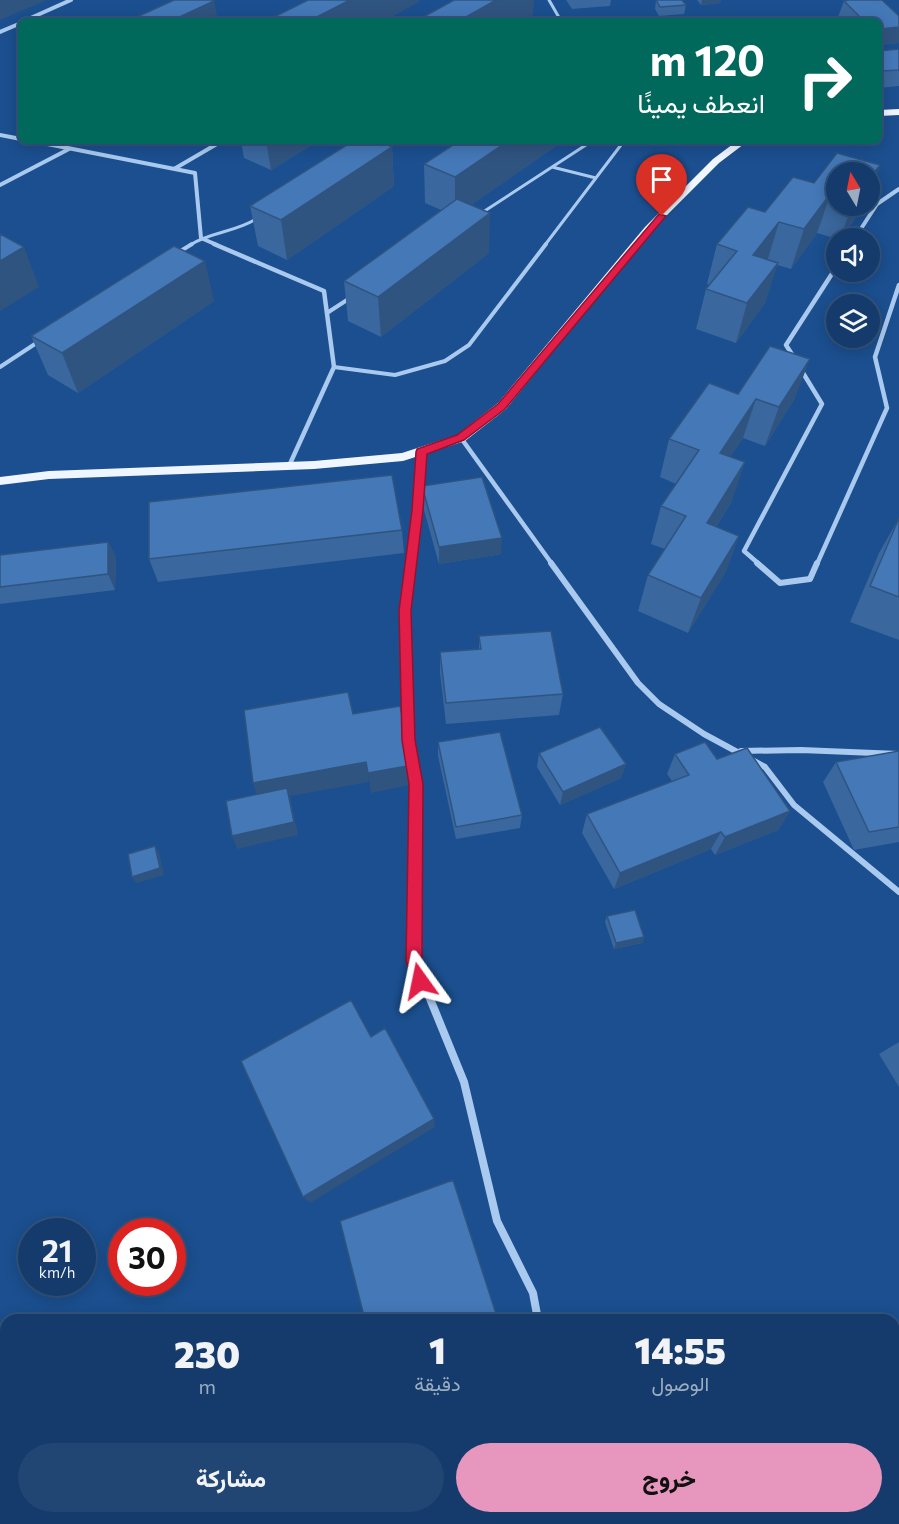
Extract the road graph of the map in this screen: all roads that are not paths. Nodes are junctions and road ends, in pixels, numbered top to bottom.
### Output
1 (71, 0) edge
2 (549, 0) edge
3 (32, 18) edge
4 (559, 18) edge
5 (18, 24) edge
6 (0, 32) edge
7 (899, 112) edge
8 (882, 113) edge
9 (0, 135) edge
10 (18, 138) edge
11 (47, 144) edge
12 (217, 144) edge
13 (587, 144) edge
14 (622, 144) edge
15 (739, 144) edge
16 (70, 148) junction
17 (552, 167) junction
18 (174, 169) junction
19 (596, 178) junction
20 (0, 185) edge
21 (898, 191) edge
22 (258, 218) edge
23 (474, 218) edge
24 (861, 228) edge
25 (201, 238) junction
26 (171, 257) edge
27 (827, 282) edge
28 (899, 285) edge
29 (356, 294) edge
30 (327, 313) junction
31 (40, 341) edge
32 (0, 367) edge
33 (333, 367) junction
34 (460, 438) junction
35 (421, 452) junction
36 (289, 466) junction
37 (0, 481) edge
38 (736, 751) junction
39 (899, 754) edge
40 (899, 892) edge
41 (537, 1314) edge

1 - 3 street
2 - 4 lane
5 - 6 street
7 - 8 main road
9 - 10 street
11 - 16 street
12 - 18 street
13 - 17 lane
14 - 19 lane
15 - 34 main road
16 - 18 street
16 - 20 street
17 - 19 lane
17 - 23 lane
18 - 25 street
19 - 33 lane
21 - 24 street
22 - 25 lane
25 - 26 lane
25 - 30 street
27 - 28 street
29 - 30 lane
30 - 33 street
31 - 32 lane
33 - 36 street
34 - 35 main road
34 - 38 street
35 - 36 main road
35 - 41 street
36 - 37 main road
38 - 39 street
38 - 40 street

